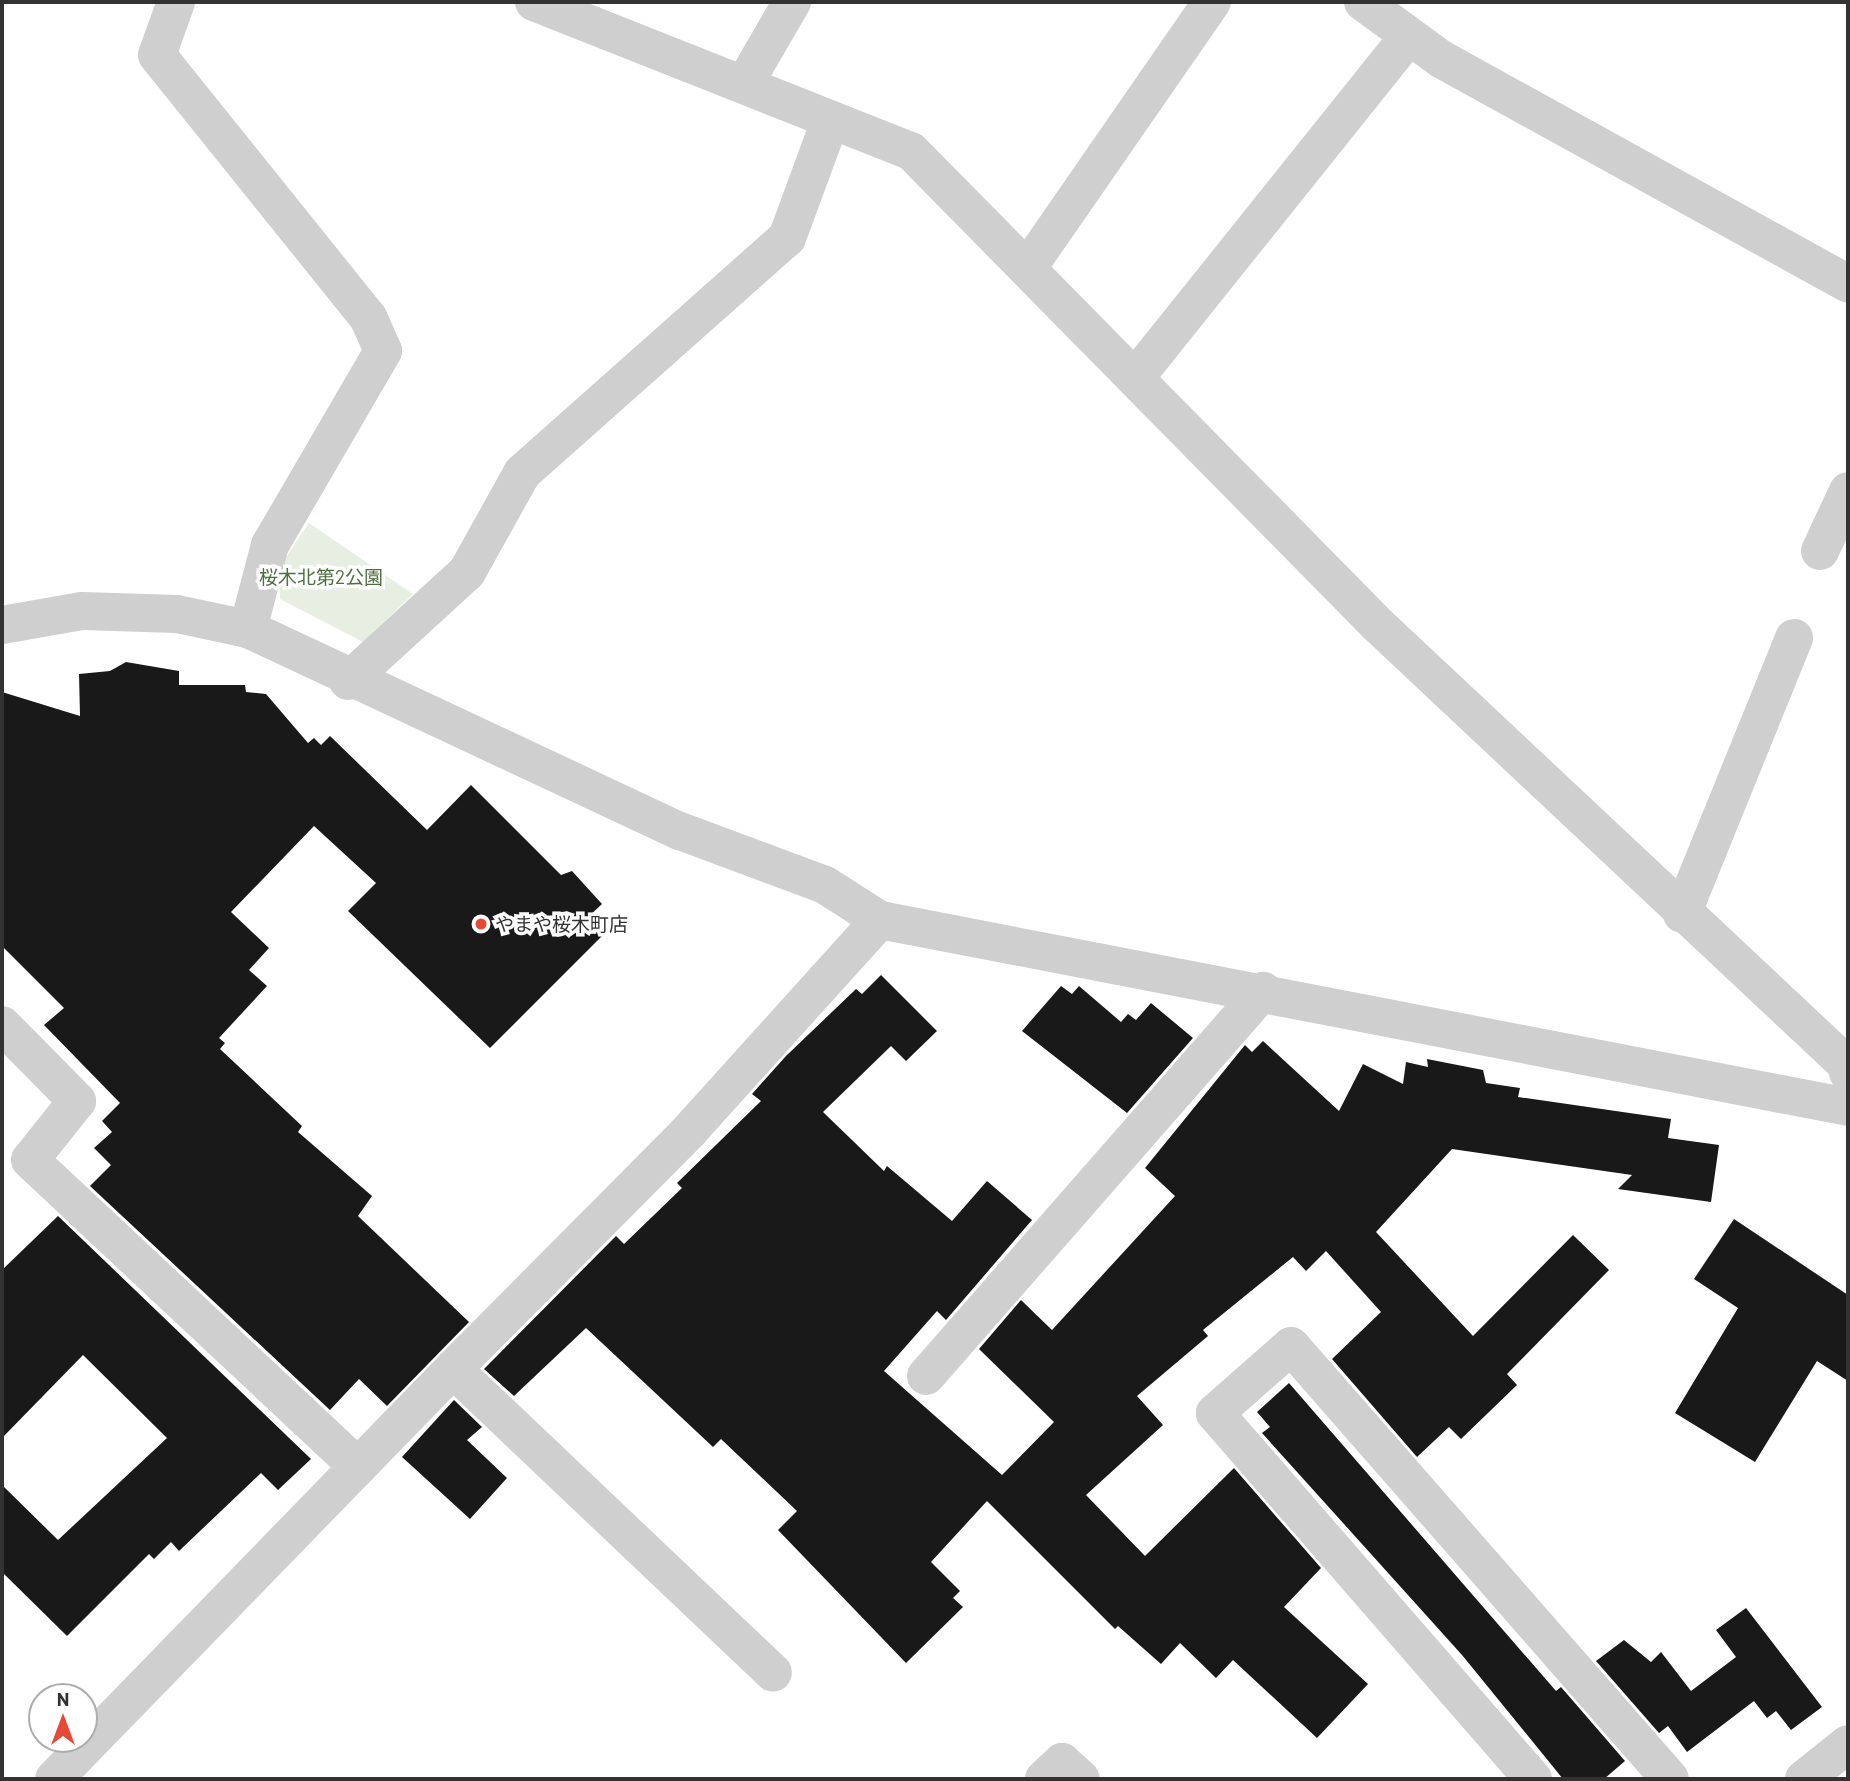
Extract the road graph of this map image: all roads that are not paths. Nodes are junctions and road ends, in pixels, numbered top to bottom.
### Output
1 (176, 2) edge
2 (793, 2) edge
3 (1212, 2) edge
4 (1363, 2) edge
5 (546, 4) edge
6 (1409, 36) junction
7 (745, 83) junction
8 (830, 121) junction
9 (1029, 266) junction
10 (1848, 284) edge
11 (1135, 378) junction
12 (1848, 491) edge
13 (1820, 551) dead end
14 (2, 625) edge
15 (248, 629) junction
16 (1794, 638) dead end
17 (348, 681) junction
18 (1682, 914) junction
19 (880, 920) junction
20 (1263, 991) junction
21 (2, 1025) edge
22 (1848, 1073) edge
23 (1848, 1108) edge
24 (453, 1369) junction
25 (926, 1376) dead end
26 (357, 1466) junction
27 (773, 1673) dead end
28 (1848, 1744) edge
29 (54, 1779) edge
30 (1044, 1779) edge
31 (1081, 1779) edge
32 (1533, 1779) edge
33 (1670, 1779) edge
34 (1804, 1779) edge

1 - 15 street
2 - 7 street
3 - 9 street
4 - 6 street
5 - 7 street
6 - 10 street
6 - 11 street
7 - 8 street
8 - 9 street
8 - 17 street
9 - 11 street
11 - 18 street
12 - 13 street
14 - 15 street
15 - 17 street
16 - 18 street
17 - 19 street
18 - 22 street
19 - 20 street
19 - 24 street
20 - 23 street
20 - 25 street
21 - 26 street
24 - 26 street
24 - 27 street
26 - 29 street
28 - 34 street
30 - 31 street
32 - 33 street

